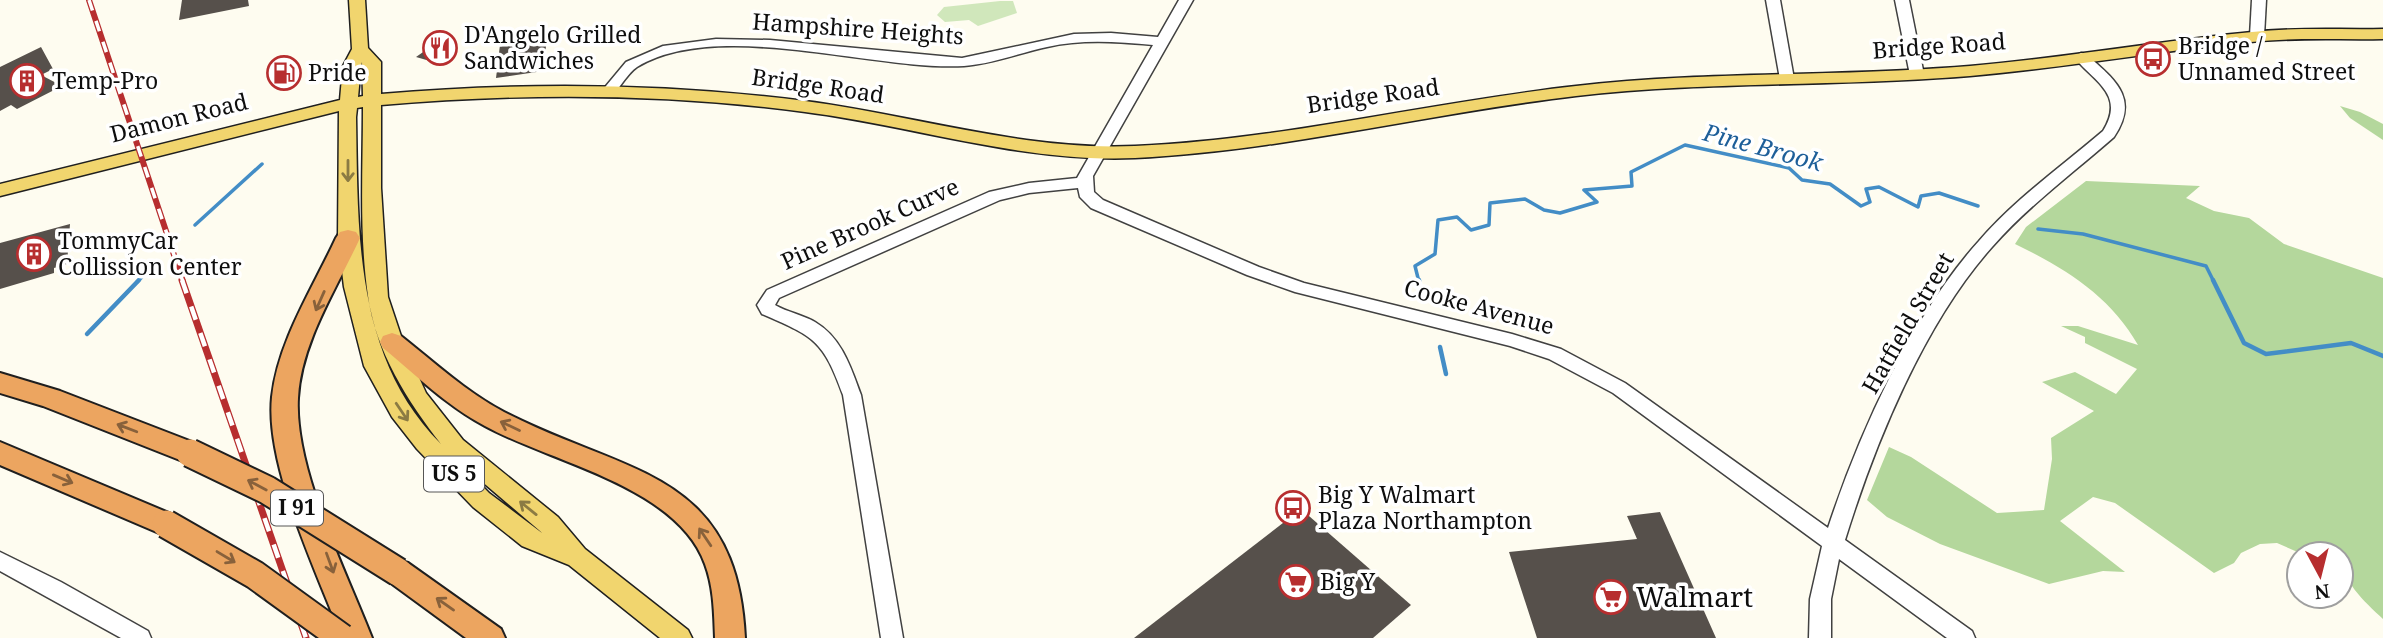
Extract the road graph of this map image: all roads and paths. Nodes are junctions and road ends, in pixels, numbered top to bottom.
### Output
1 (357, 0) edge
2 (1186, 0) edge
3 (1773, 0) edge
4 (1902, 0) edge
5 (2259, 0) edge
6 (2383, 34) edge
7 (2257, 36) junction
8 (1161, 42) junction
9 (360, 49) junction
10 (2081, 57) junction
11 (1917, 75) junction
12 (1787, 79) junction
13 (608, 92) junction
14 (371, 100) junction
15 (349, 103) junction
16 (1101, 152) junction
17 (1084, 182) junction
18 (0, 190) edge
19 (348, 238) junction
20 (392, 342) junction
21 (0, 383) edge
22 (0, 453) edge
23 (1832, 545) junction
24 (576, 556) junction
25 (0, 562) edge
26 (140, 638) edge
27 (342, 638) edge
28 (357, 638) edge
29 (490, 638) edge
30 (678, 638) edge
31 (730, 638) edge
32 (892, 638) edge
33 (1820, 638) edge
34 (1964, 638) edge

1 - 9 main road, US 5
2 - 8 street
3 - 12 street
4 - 11 street
5 - 7 street
6 - 7 main road, Bridge Road
7 - 10 main road, Bridge Road
8 - 13 street, Hampshire Heights
8 - 16 street
9 - 14 main road, US 5
9 - 15 main road, US 5
10 - 11 main road, Bridge Road
10 - 23 street, Hatfield Street
11 - 12 main road, Bridge Road
12 - 16 main road, Bridge Road
13 - 14 main road, Bridge Road
13 - 16 main road, Bridge Road
14 - 15 main road, Damon Road
14 - 20 main road, US 5
15 - 18 main road, Damon Road
15 -> 19 main road, US 5
16 - 17 street
17 - 23 street, Cooke Avenue
17 - 32 street, Pine Brook Curve
19 -> 24 main road, US 5
19 -> 28 highway
24 -> 20 main road, US 5
31 -> 20 highway
29 -> 21 highway, I 91, bridge
22 -> 27 highway, bridge
23 - 33 street, Hatfield Street
23 - 34 street, Cooke Avenue
24 - 30 main road, US 5
25 - 26 street

